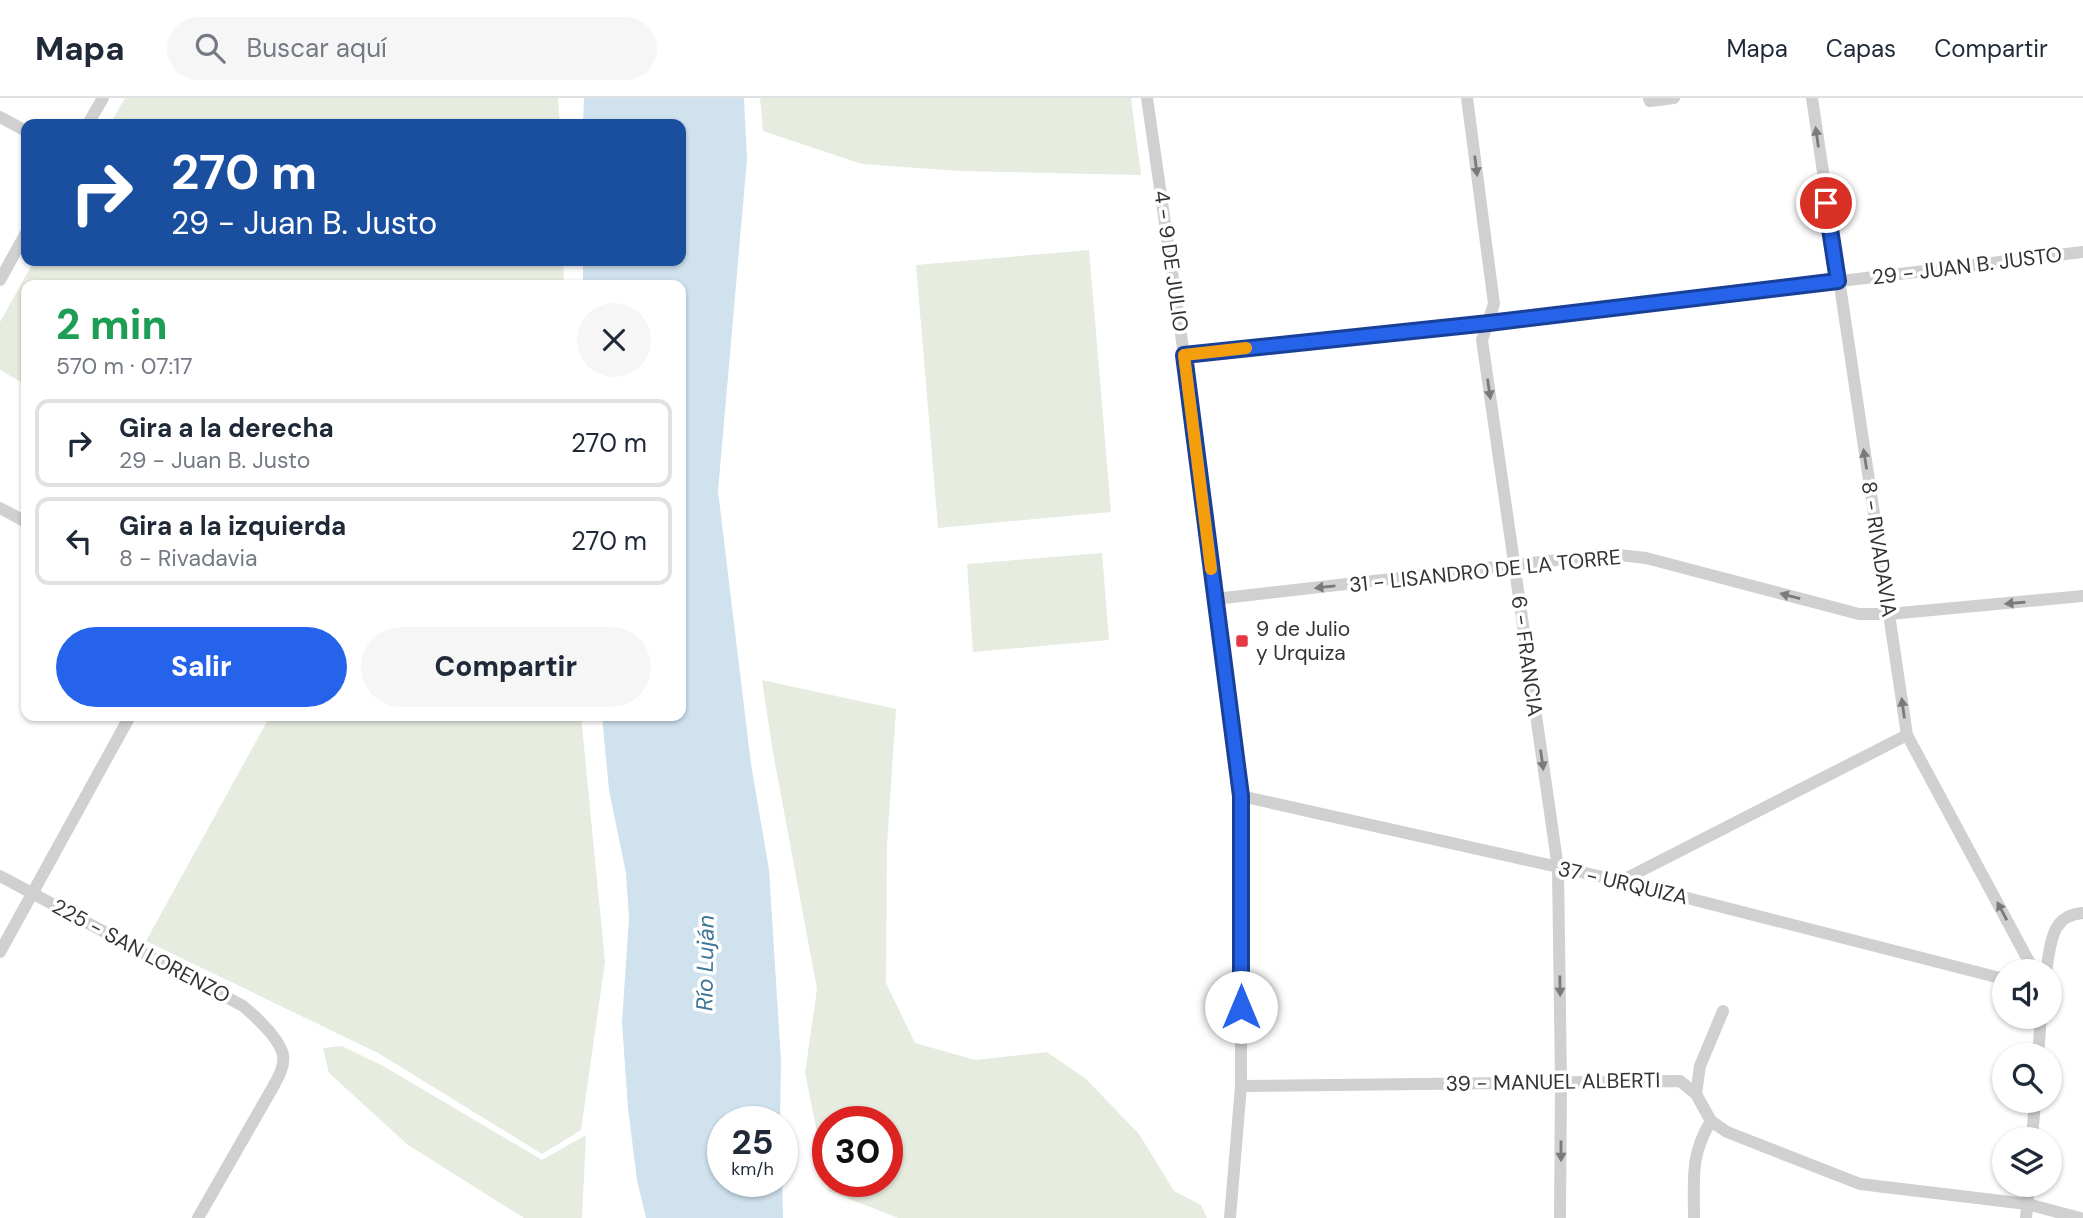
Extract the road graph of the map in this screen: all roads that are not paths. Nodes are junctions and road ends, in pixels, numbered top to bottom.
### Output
1 (103, 98) edge
2 (1147, 98) edge
3 (1467, 98) edge
4 (1674, 98) edge
5 (1812, 98) edge
6 (1650, 99) edge
7 (0, 117) edge
8 (91, 119) edge
9 (21, 128) edge
10 (21, 242) edge
11 (2083, 252) edge
12 (0, 280) edge
13 (1838, 281) junction
14 (1489, 323) junction
15 (1184, 355) junction
16 (0, 508) edge
17 (21, 519) edge
18 (1514, 567) junction
19 (2083, 596) edge
20 (1215, 599) junction
21 (1889, 614) junction
22 (127, 721) edge
23 (1907, 735) junction
24 (1241, 796) junction
25 (1558, 868) junction
26 (0, 876) edge
27 (1621, 881) junction
28 (33, 894) junction
29 (2083, 913) edge
30 (0, 952) edge
31 (2028, 959) edge
32 (2048, 959) edge
33 (1992, 976) edge
34 (1723, 1011) dead end
35 (1561, 1083) junction
36 (1241, 1086) junction
37 (1696, 1094) junction
38 (1711, 1121) junction
39 (2028, 1197) edge
40 (2027, 1204) junction
41 (198, 1218) edge
42 (1230, 1218) edge
43 (1560, 1218) edge
44 (1694, 1218) edge
45 (2026, 1218) edge
46 (2080, 1218) edge

1 - 8 street
2 - 15 street, 4 - 9 DE JULIO
3 -> 14 street, 6 - FRANCIA
4 - 6 street
13 -> 5 street, 8 - RIVADAVIA
7 - 9 street
10 - 12 street
11 - 13 street, 29 - JUAN B. JUSTO
13 - 14 street, 29 - JUAN B. JUSTO
21 -> 13 street, 8 - RIVADAVIA
14 - 15 street, 29 - JUAN B. JUSTO
14 -> 18 street, 6 - FRANCIA
15 - 20 street, 4 - 9 DE JULIO
16 - 17 street
18 -> 20 street, 31 - LISANDRO DE LA TORRE
21 -> 18 street, 31 - LISANDRO DE LA TORRE
18 -> 25 street, 6 - FRANCIA
19 -> 21 street, 31 - LISANDRO DE LA TORRE
20 - 24 street, 4 - 9 DE JULIO
23 -> 21 street, 8 - RIVADAVIA
22 - 28 street
23 - 27 street
31 -> 23 street, 8 - RIVADAVIA
24 - 25 street, 37 - URQUIZA
24 - 36 street, 4 - 9 DE JULIO
25 - 27 street, 37 - URQUIZA
25 -> 35 street, 6 - FRANCIA
26 - 28 street, 225 - SAN LORENZO
27 - 33 street, 37 - URQUIZA
28 - 30 street
28 - 41 street, 225 - SAN LORENZO
29 - 32 street
34 - 37 street
35 - 36 street, 39 - MANUEL ALBERTI
35 - 37 street, 39 - MANUEL ALBERTI
35 -> 43 street, 6 - FRANCIA
36 - 42 street, 4 - 9 DE JULIO
37 - 38 street
38 - 40 street
38 - 44 street
39 - 40 street
40 - 45 street
40 - 46 street

